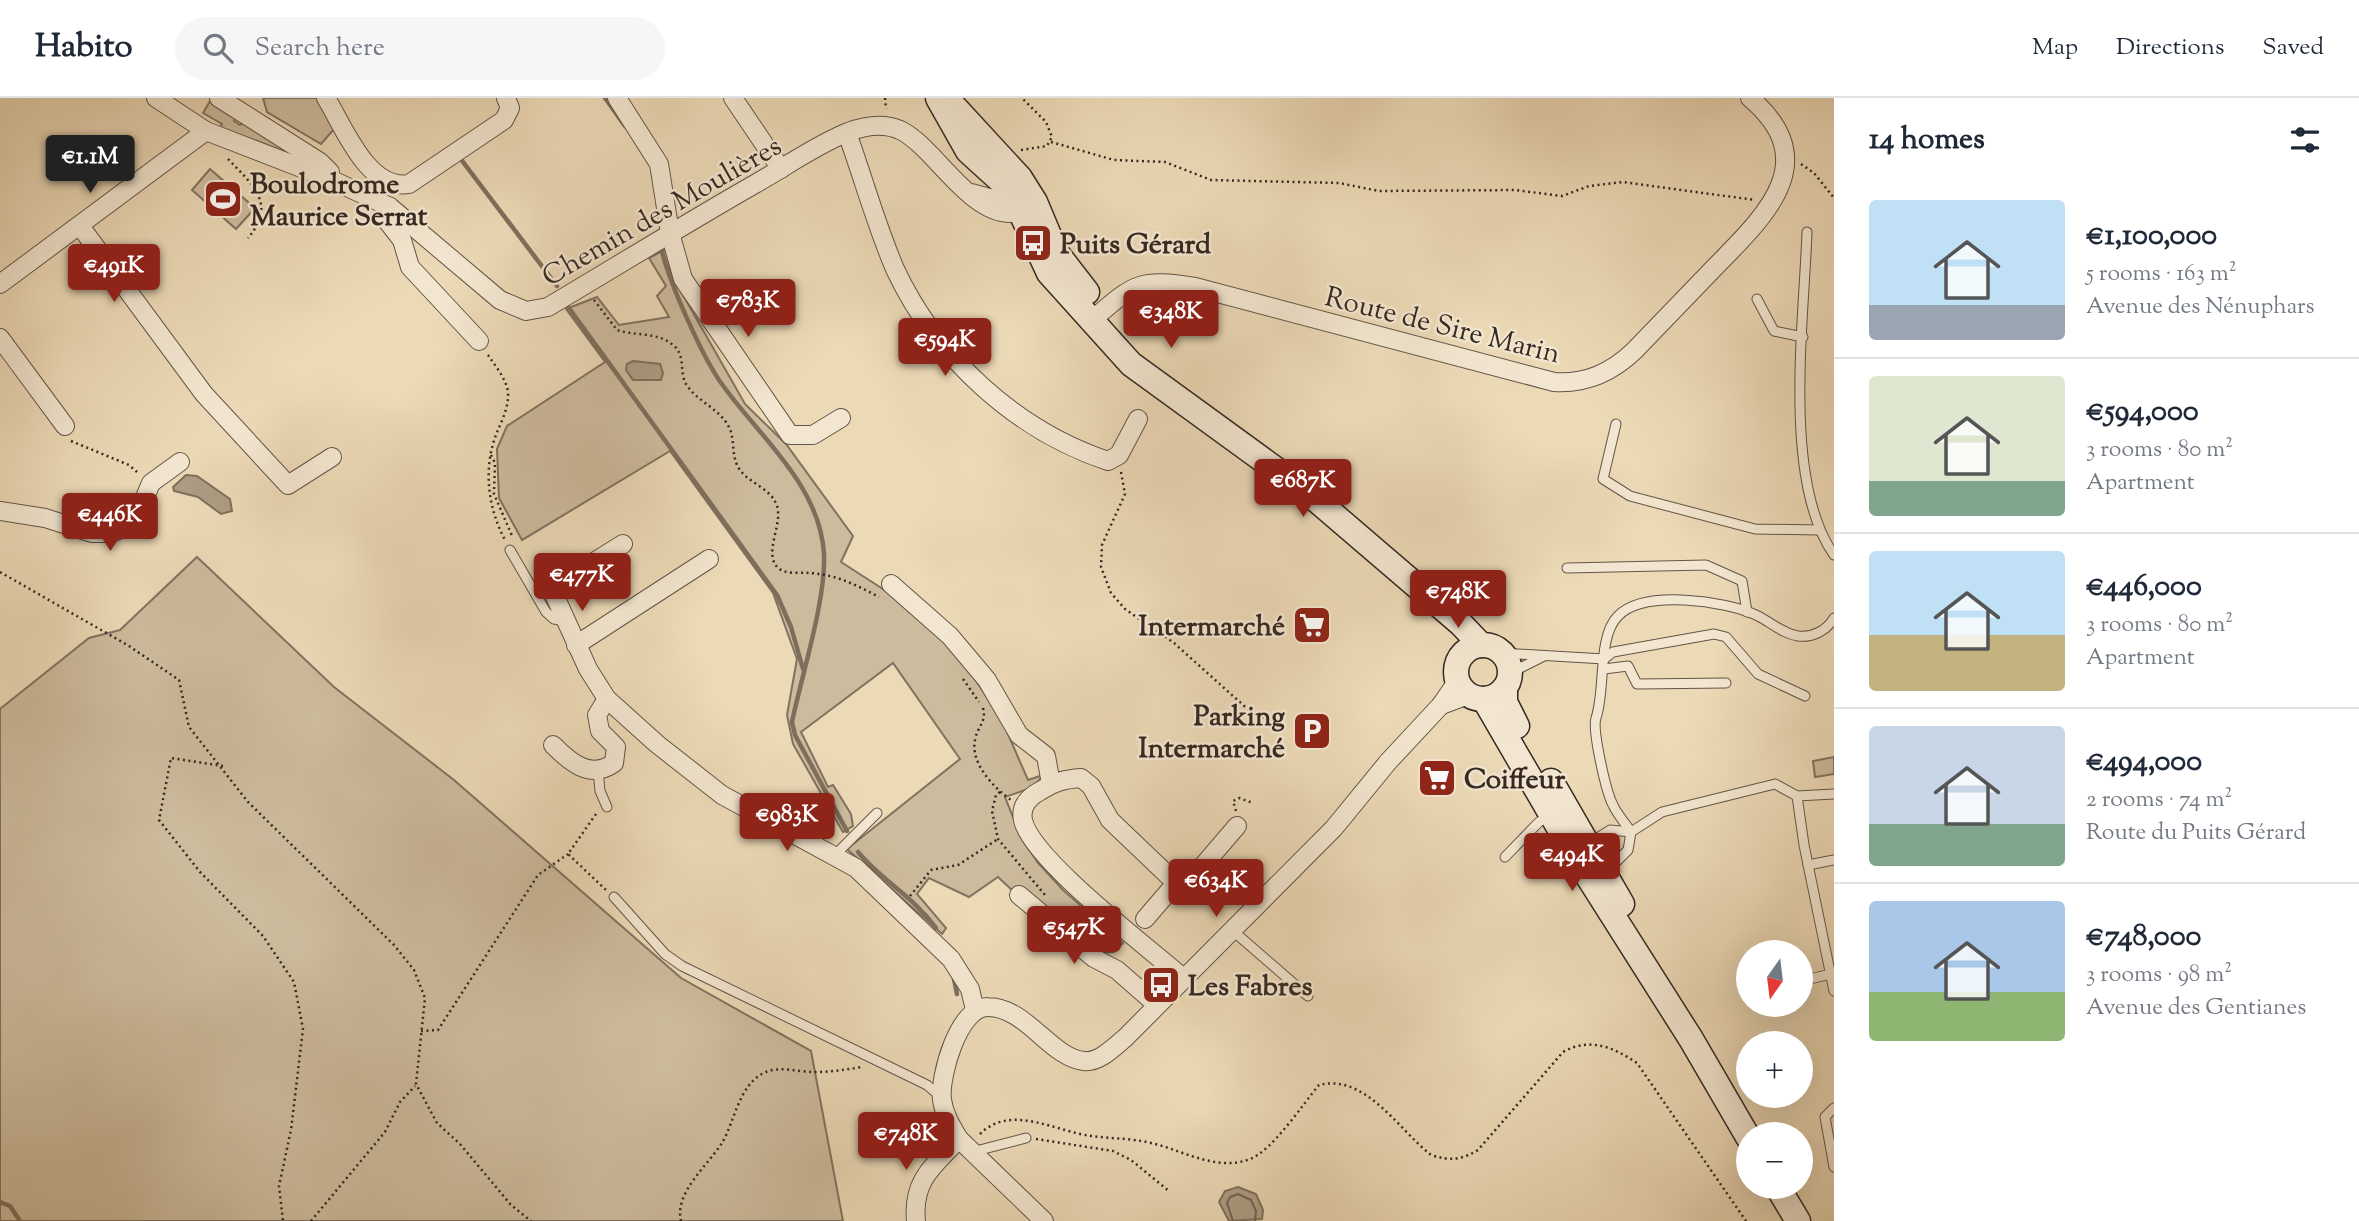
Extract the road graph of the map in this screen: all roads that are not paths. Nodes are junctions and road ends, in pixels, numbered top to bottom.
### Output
1 (156, 98) edge
2 (219, 98) edge
3 (326, 98) edge
4 (506, 98) edge
5 (617, 98) edge
6 (733, 98) edge
7 (937, 98) edge
8 (948, 98) edge
9 (1750, 98) edge
10 (240, 103) edge
11 (204, 133) junction
12 (847, 133) junction
13 (781, 169) junction
14 (330, 179) junction
15 (1022, 202) junction
16 (390, 207) junction
17 (80, 226) junction
18 (1807, 232) dead end
19 (670, 233) junction
20 (0, 284) edge
21 (1757, 299) dead end
22 (1097, 316) junction
23 (1803, 337) junction
24 (0, 338) edge
25 (479, 341) road end
26 (841, 418) dead end
27 (1138, 419) dead end
28 (1616, 424) dead end
29 (65, 426) road end
30 (332, 457) dead end
31 (180, 462) dead end
32 (0, 511) edge
33 (1819, 530) junction
34 (623, 544) dead end
35 (514, 547) road end
36 (1834, 555) edge
37 (709, 559) dead end
38 (1567, 569) dead end
39 (887, 591) road end
40 (1747, 612) junction
41 (1834, 618) edge
42 (565, 621) junction
43 (576, 645) junction
44 (1546, 656) junction
45 (1604, 664) junction
46 (1483, 674) junction
47 (1726, 683) dead end
48 (1805, 696) dead end
49 (607, 699) junction
50 (553, 745) dead end
51 (598, 770) junction
52 (1051, 784) junction
53 (1834, 794) edge
54 (1797, 796) junction
55 (606, 805) road end
56 (1557, 806) junction
57 (877, 813) dead end
58 (1237, 826) road end
59 (1630, 832) junction
60 (1590, 843) junction
61 (834, 856) junction
62 (1505, 857) dead end
63 (1834, 860) edge
64 (1808, 865) junction
65 (1606, 872) junction
66 (1176, 883) junction
67 (1019, 895) dead end
68 (614, 897) road end
69 (1145, 919) dead end
70 (1232, 930) junction
71 (1830, 974) junction
72 (1183, 978) junction
73 (1813, 978) edge
74 (1834, 991) edge
75 (1308, 996) dead end
76 (1157, 1005) junction
77 (975, 1010) junction
78 (1691, 1039) junction
79 (942, 1097) junction
80 (1834, 1108) edge
81 (1739, 1122) edge
82 (1026, 1138) road end
83 (959, 1139) junction
84 (972, 1152) junction
85 (1834, 1167) edge
86 (1785, 1199) edge
87 (916, 1221) edge
88 (1044, 1221) edge
89 (1798, 1221) edge

1 - 11 street, Chemin des Moulières
2 - 10 street
3 - 4 street
5 - 19 street
6 - 13 street
7 - 15 main road
8 - 15 main road
9 - 22 street, Route de Sire Marin
10 - 14 street
11 - 14 street, Chemin des Moulières
11 - 17 street
12 - 13 street, Chemin des Moulières
12 - 15 street, Chemin des Moulières
12 - 27 street
13 - 19 street, Chemin des Moulières
14 - 16 street, Chemin des Moulières
15 - 22 main road
16 - 19 street, Chemin des Moulières
16 - 25 street
17 - 20 street
17 - 30 street
18 - 23 lane
19 - 26 street
21 - 23 lane
22 - 46 main road
23 - 33 lane
24 - 29 street
28 - 33 lane
31 - 32 street
33 - 36 lane
34 - 42 street
35 - 42 lane
37 - 43 street
38 - 40 lane
39 - 52 street
40 - 41 lane
40 - 45 lane
42 - 43 street
43 - 49 street
44 - 45 lane
44 - 46 lane
44 - 46 lane
45 - 47 lane
45 - 48 lane
45 - 59 lane
46 - 56 main road
46 - 70 street
49 - 51 street
49 - 61 street
50 - 51 street
51 - 55 lane
52 - 66 street
52 - 72 street
53 - 54 lane
54 - 59 lane
54 - 64 lane
56 - 60 main road
56 - 62 lane
56 - 78 main road
57 - 61 lane
58 - 66 street
59 - 60 lane
59 - 65 lane
60 - 65 main road
61 - 77 street
63 - 64 lane
64 - 71 lane
65 - 78 main road
66 - 69 street
67 - 76 street
68 - 79 lane
70 - 72 street
70 - 75 lane
71 - 73 lane
71 - 74 lane
72 - 76 street
76 - 77 street
77 - 79 street
78 - 81 main road
79 - 83 street
80 - 85 lane
82 - 84 lane
83 - 84 street
83 - 87 street
84 - 88 street
86 - 89 main road

